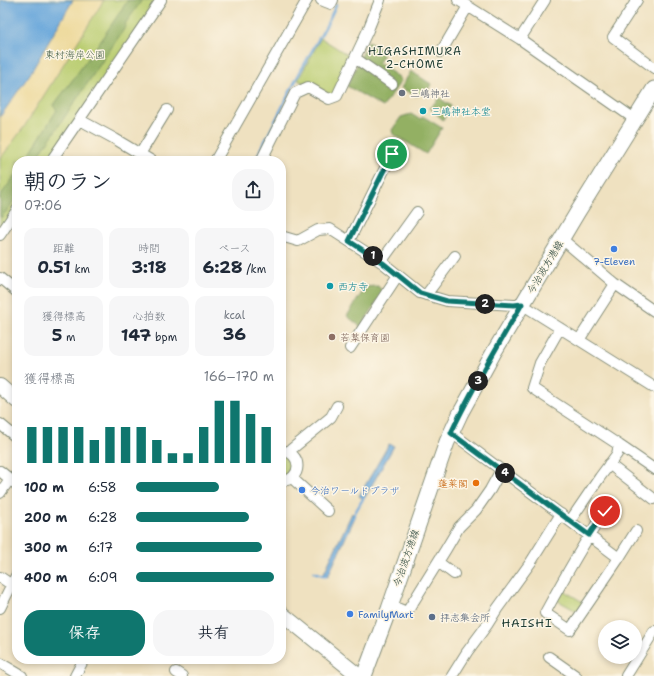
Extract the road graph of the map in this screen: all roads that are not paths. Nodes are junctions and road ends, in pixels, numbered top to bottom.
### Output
1 (161, 0) edge
2 (307, 0) edge
3 (321, 0) edge
4 (333, 0) edge
5 (380, 0) edge
6 (458, 0) edge
7 (545, 0) edge
8 (637, 0) edge
9 (468, 6) junction
10 (520, 39) junction
11 (441, 52) dead end
12 (355, 58) junction
13 (654, 68) edge
14 (392, 84) dead end
15 (654, 89) edge
16 (167, 110) dead end
17 (80, 120) junction
18 (636, 120) junction
19 (140, 154) junction
20 (392, 154) dead end
21 (55, 156) edge
22 (143, 156) edge
23 (218, 156) edge
24 (264, 156) edge
25 (417, 212) dead end
26 (12, 217) edge
27 (0, 235) edge
28 (286, 237) edge
29 (562, 239) junction
30 (349, 241) junction
31 (455, 256) dead end
32 (381, 262) junction
33 (398, 275) junction
34 (0, 278) edge
35 (615, 284) junction
36 (12, 288) edge
37 (426, 295) junction
38 (522, 304) junction
39 (654, 311) edge
40 (560, 328) junction
41 (579, 340) junction
42 (350, 348) dead end
43 (0, 387) edge
44 (654, 387) edge
45 (12, 397) edge
46 (337, 406) dead end
47 (0, 424) edge
48 (451, 433) junction
49 (12, 434) edge
50 (619, 445) junction
51 (286, 450) edge
52 (286, 451) edge
53 (608, 464) junction
54 (654, 469) edge
55 (501, 470) junction
56 (0, 472) edge
57 (292, 478) junction
58 (286, 480) edge
59 (12, 481) edge
60 (12, 483) edge
61 (0, 492) edge
62 (654, 499) edge
63 (328, 511) dead end
64 (605, 511) dead end
65 (561, 514) junction
66 (570, 521) junction
67 (636, 531) dead end
68 (589, 535) junction
69 (619, 558) junction
70 (438, 562) junction
71 (454, 574) dead end
72 (0, 577) edge
73 (12, 585) joint
74 (390, 605) junction
75 (0, 608) edge
76 (286, 617) edge
77 (654, 632) edge
78 (549, 657) dead end
79 (0, 663) edge
80 (81, 664) edge
81 (22, 676) edge
82 (75, 676) edge
83 (359, 676) edge
84 (364, 676) edge
85 (452, 676) edge
86 (576, 676) edge
87 (626, 676) edge

1 - 17 street
2 - 23 street
3 - 4 street
5 - 12 street
6 - 9 street
7 - 10 street
8 - 13 street
9 - 10 street
9 - 11 street
10 - 18 street
12 - 14 street
12 - 24 street
15 - 18 main road, 今治波方港線
16 - 19 street
17 - 19 street
17 - 21 street
18 - 29 main road, 今治波方港線
19 - 22 street
20 - 30 street
25 - 32 street
26 - 27 street
28 - 30 street
29 - 35 street
29 - 38 main road, 今治波方港線
30 - 32 street
31 - 37 street
32 - 33 street
33 - 37 street
33 - 42 street
34 - 36 street
35 - 39 street
35 - 41 street
37 - 38 street
38 - 40 street
38 - 48 main road, 今治波方港線
40 - 41 street
40 - 50 street
41 - 44 street
43 - 45 street
46 - 51 street
47 - 49 street
48 - 55 street
48 - 74 main road, 今治波方港線
50 - 53 street
50 - 54 street
52 - 57 street
53 - 62 street
53 - 66 street
55 - 65 street
55 - 70 street
56 - 59 street
57 - 58 street
57 - 63 street
60 - 61 street
64 - 68 street
65 - 66 street
65 - 85 street
66 - 68 street
67 - 69 street
68 - 69 street
68 - 69 street
70 - 71 street
70 - 74 street
72 - 73 street
73 - 75 street
74 - 84 main road, 今治波方港線
76 - 83 street
77 - 87 street
78 - 86 street
79 - 81 street
80 - 82 street

